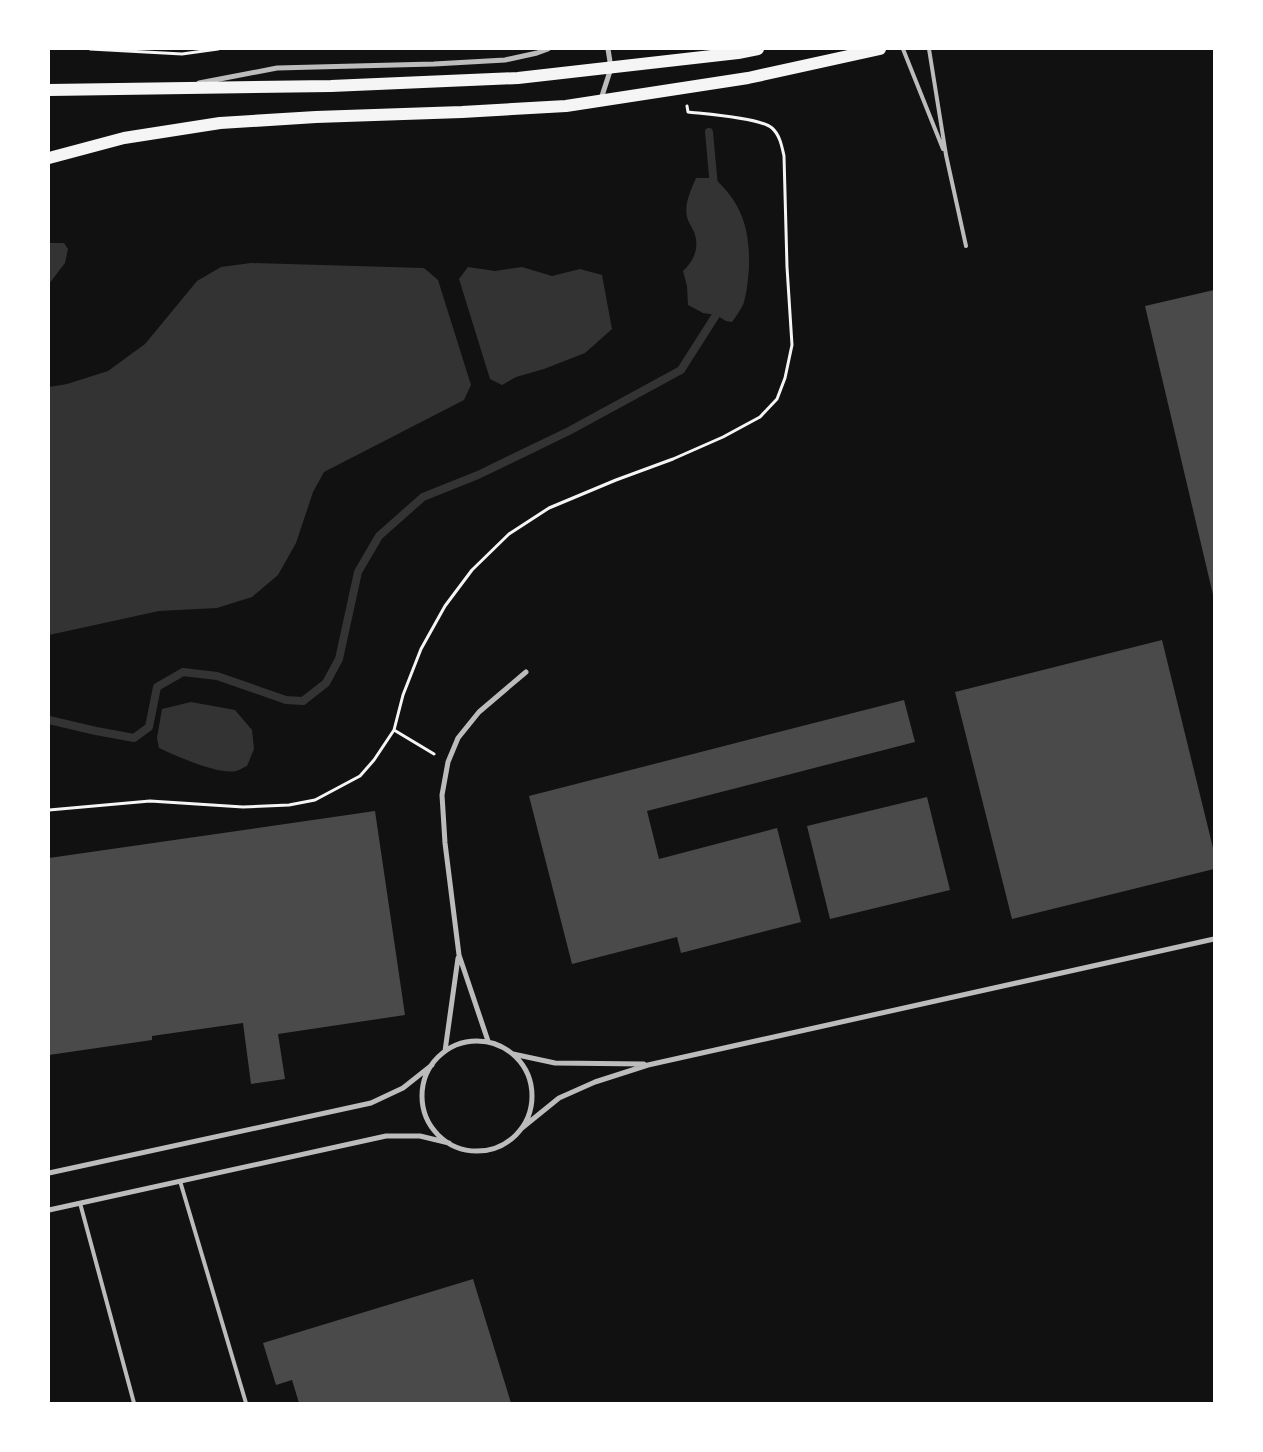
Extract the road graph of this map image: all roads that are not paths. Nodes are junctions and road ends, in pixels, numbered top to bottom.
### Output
1 (548, 49) edge
2 (608, 49) edge
3 (758, 49) edge
4 (880, 49) edge
5 (903, 49) edge
6 (929, 49) edge
7 (611, 68) junction
8 (180, 88) junction
9 (49, 90) edge
10 (600, 100) junction
11 (946, 155) junction
12 (49, 158) edge
13 (966, 246) dead end
14 (526, 672) dead end
15 (1214, 939) edge
16 (459, 955) junction
17 (488, 1042) junction
18 (445, 1051) junction
19 (513, 1054) junction
20 (432, 1064) junction
21 (648, 1064) junction
22 (522, 1128) junction
23 (449, 1143) junction
24 (49, 1173) edge
25 (180, 1181) junction
26 (80, 1203) junction
27 (49, 1210) edge
28 (134, 1403) edge
29 (246, 1403) edge

1 - 8 street
2 - 7 street
3 - 7 main road
4 - 10 main road
5 - 11 lane
6 - 11 lane
7 - 8 main road
7 - 10 street
8 - 9 main road
10 - 12 main road
11 - 13 lane
14 - 16 street
15 - 21 street
16 - 17 street
16 - 18 street
17 - 18 street
17 - 19 street
18 - 20 street
19 - 21 street
19 - 22 street
20 - 23 street
20 - 24 street
21 - 22 street
22 - 23 street
23 - 25 street
25 - 26 street
25 - 29 lane
26 - 27 street
26 - 28 lane

